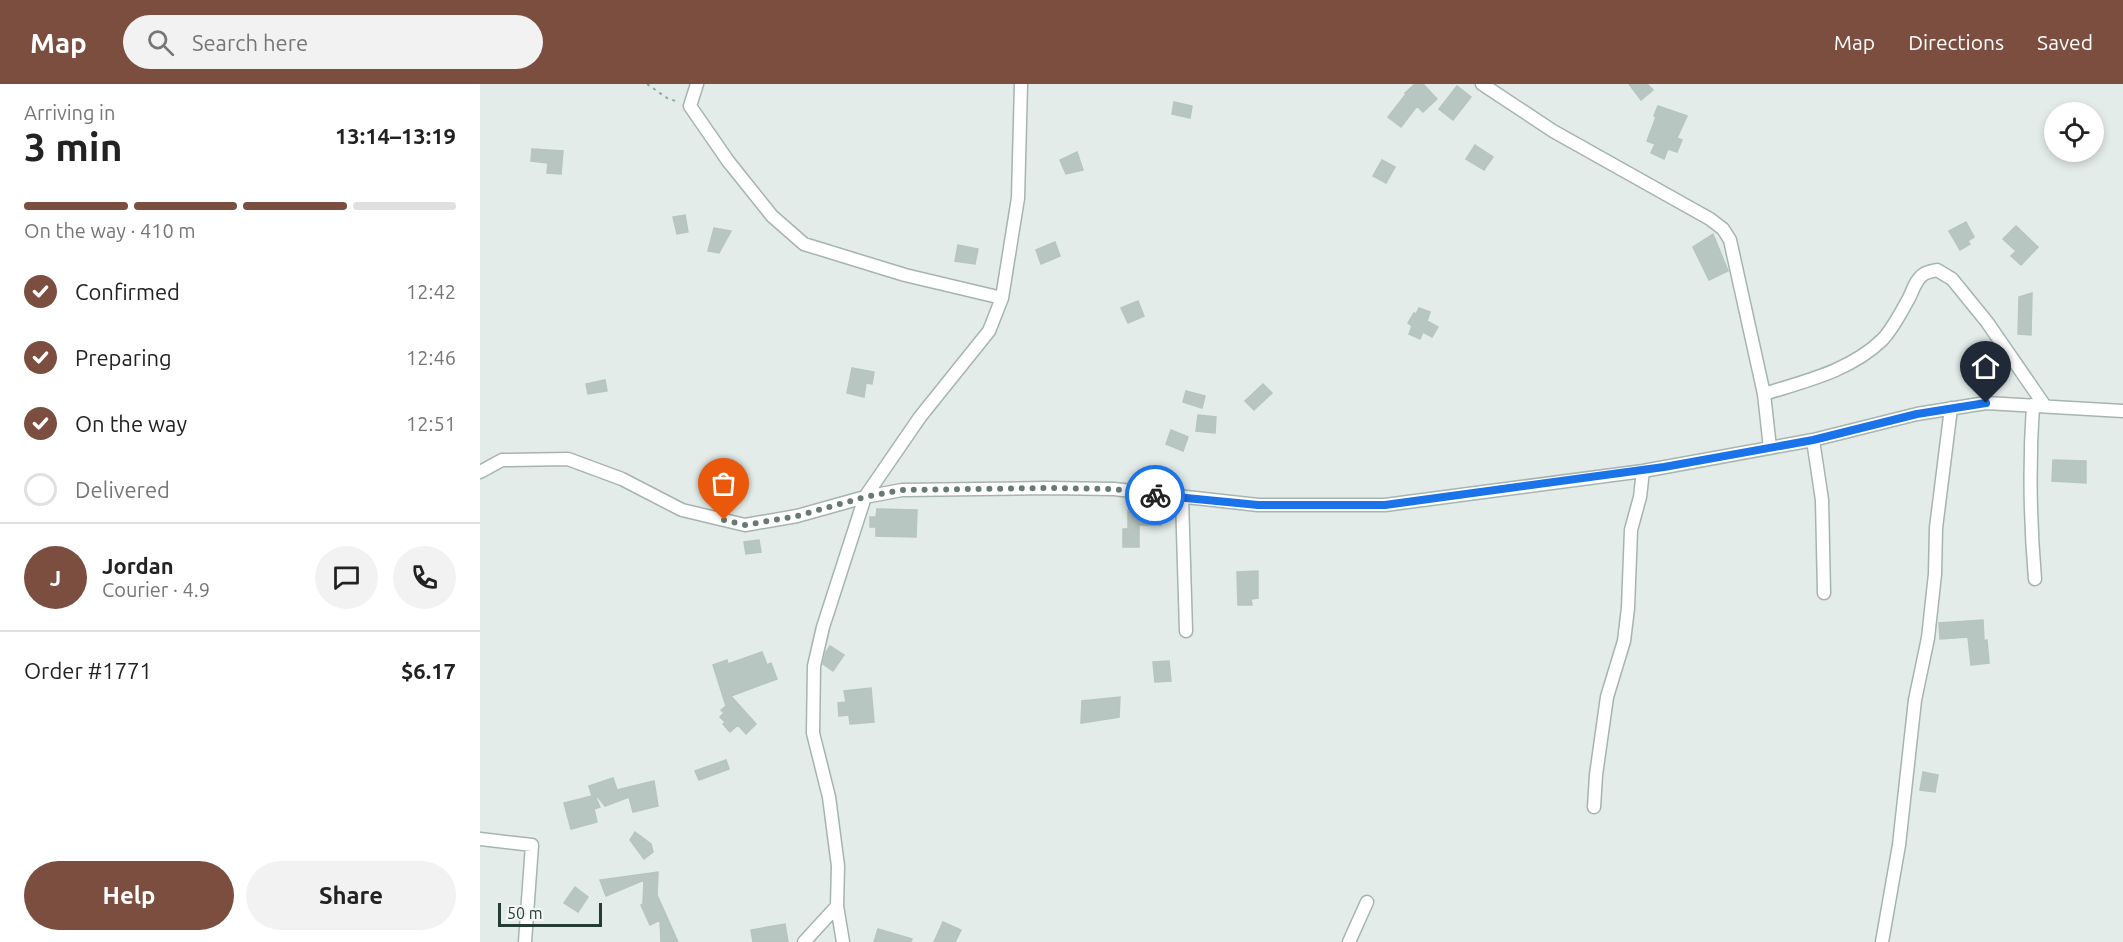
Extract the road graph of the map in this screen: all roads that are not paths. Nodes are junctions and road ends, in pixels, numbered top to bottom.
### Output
1 (697, 84) edge
2 (1020, 84) edge
3 (1482, 84) edge
4 (1002, 298) junction
5 (1764, 394) junction
6 (2039, 405) junction
7 (1951, 408) junction
8 (2123, 411) edge
9 (1813, 440) junction
10 (1770, 448) junction
11 (1643, 471) junction
12 (480, 472) edge
13 (865, 497) junction
14 (1182, 498) junction
15 (2035, 579) dead end
16 (1824, 593) dead end
17 (1186, 631) dead end
18 (1594, 807) dead end
19 (480, 839) edge
20 (1367, 902) dead end
21 (837, 906) junction
22 (525, 942) edge
23 (804, 942) edge
24 (843, 942) edge
25 (1348, 942) edge
26 (1882, 942) edge

1 - 4 street
2 - 4 street
3 - 5 street
4 - 13 street
5 - 6 street
5 - 10 street
6 - 7 street
6 - 8 street
6 - 15 street
7 - 9 street
7 - 26 street
9 - 10 street
9 - 16 street
10 - 11 street
11 - 14 street
11 - 18 street
12 - 13 street
13 - 14 street
13 - 21 street
14 - 17 street
19 - 22 street
20 - 25 street
21 - 23 street
21 - 24 street

